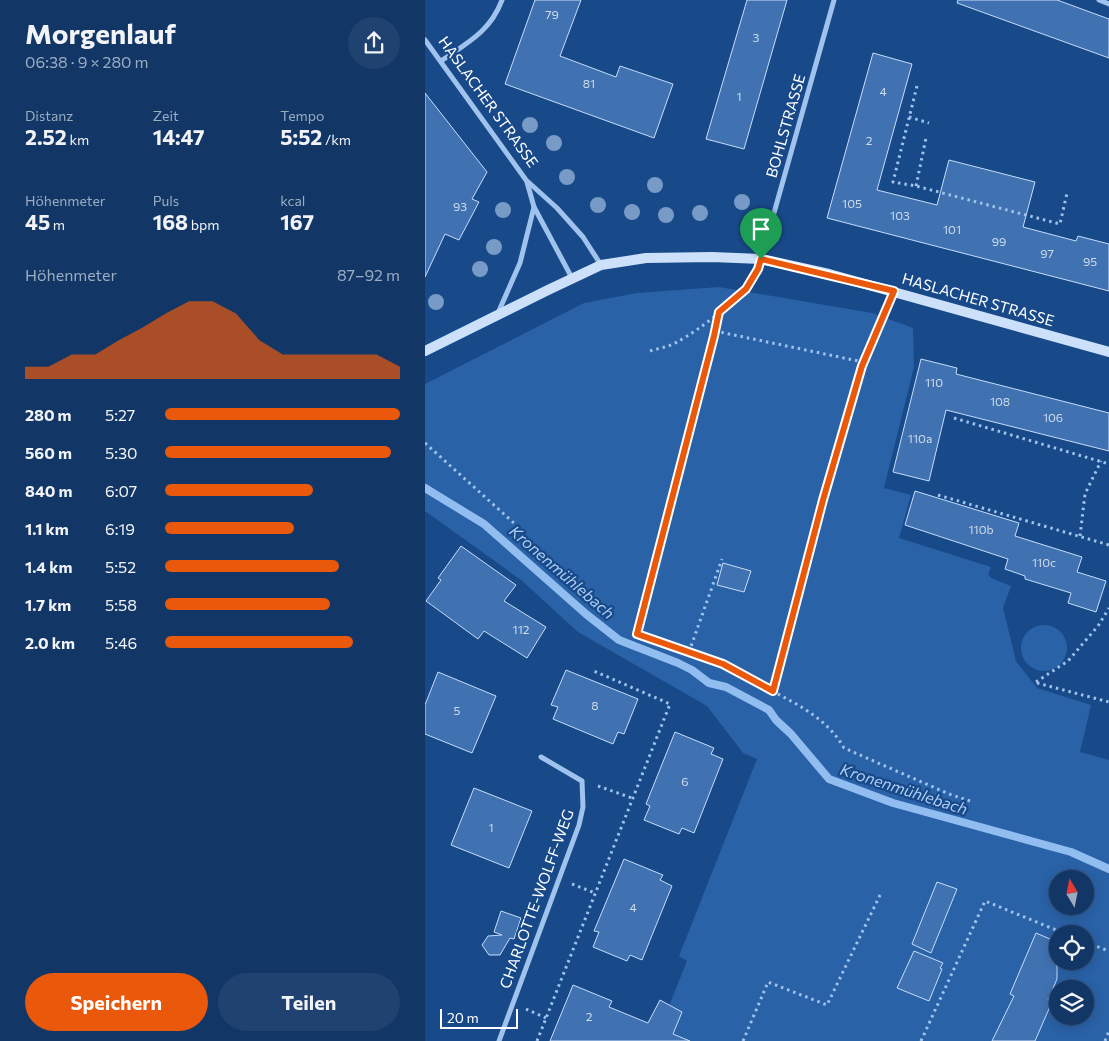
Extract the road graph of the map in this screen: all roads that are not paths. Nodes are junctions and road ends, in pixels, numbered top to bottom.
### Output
1 (502, 0) edge
2 (834, 0) edge
3 (1099, 0) edge
4 (1109, 4) edge
5 (425, 40) edge
6 (441, 62) junction
7 (526, 180) junction
8 (534, 207) junction
9 (761, 259) junction
10 (601, 266) junction
11 (572, 278) junction
12 (497, 315) junction
13 (425, 351) edge
14 (1109, 352) edge
15 (541, 757) dead end
16 (499, 1041) edge

1 - 6 street
2 - 9 street, BOHLSTRASSE
3 - 4 street
5 - 6 street, HASLACHER STRASSE
6 - 7 street, HASLACHER STRASSE
7 - 8 street, HASLACHER STRASSE
7 - 10 street, HASLACHER STRASSE
8 - 11 street, HASLACHER STRASSE
8 - 12 street
9 - 10 street, HASLACHER STRASSE
9 - 14 street, HASLACHER STRASSE
10 - 11 street, HASLACHER STRASSE
11 - 12 street
12 - 13 street
15 - 16 street, CHARLOTTE-WOLFF-WEG

